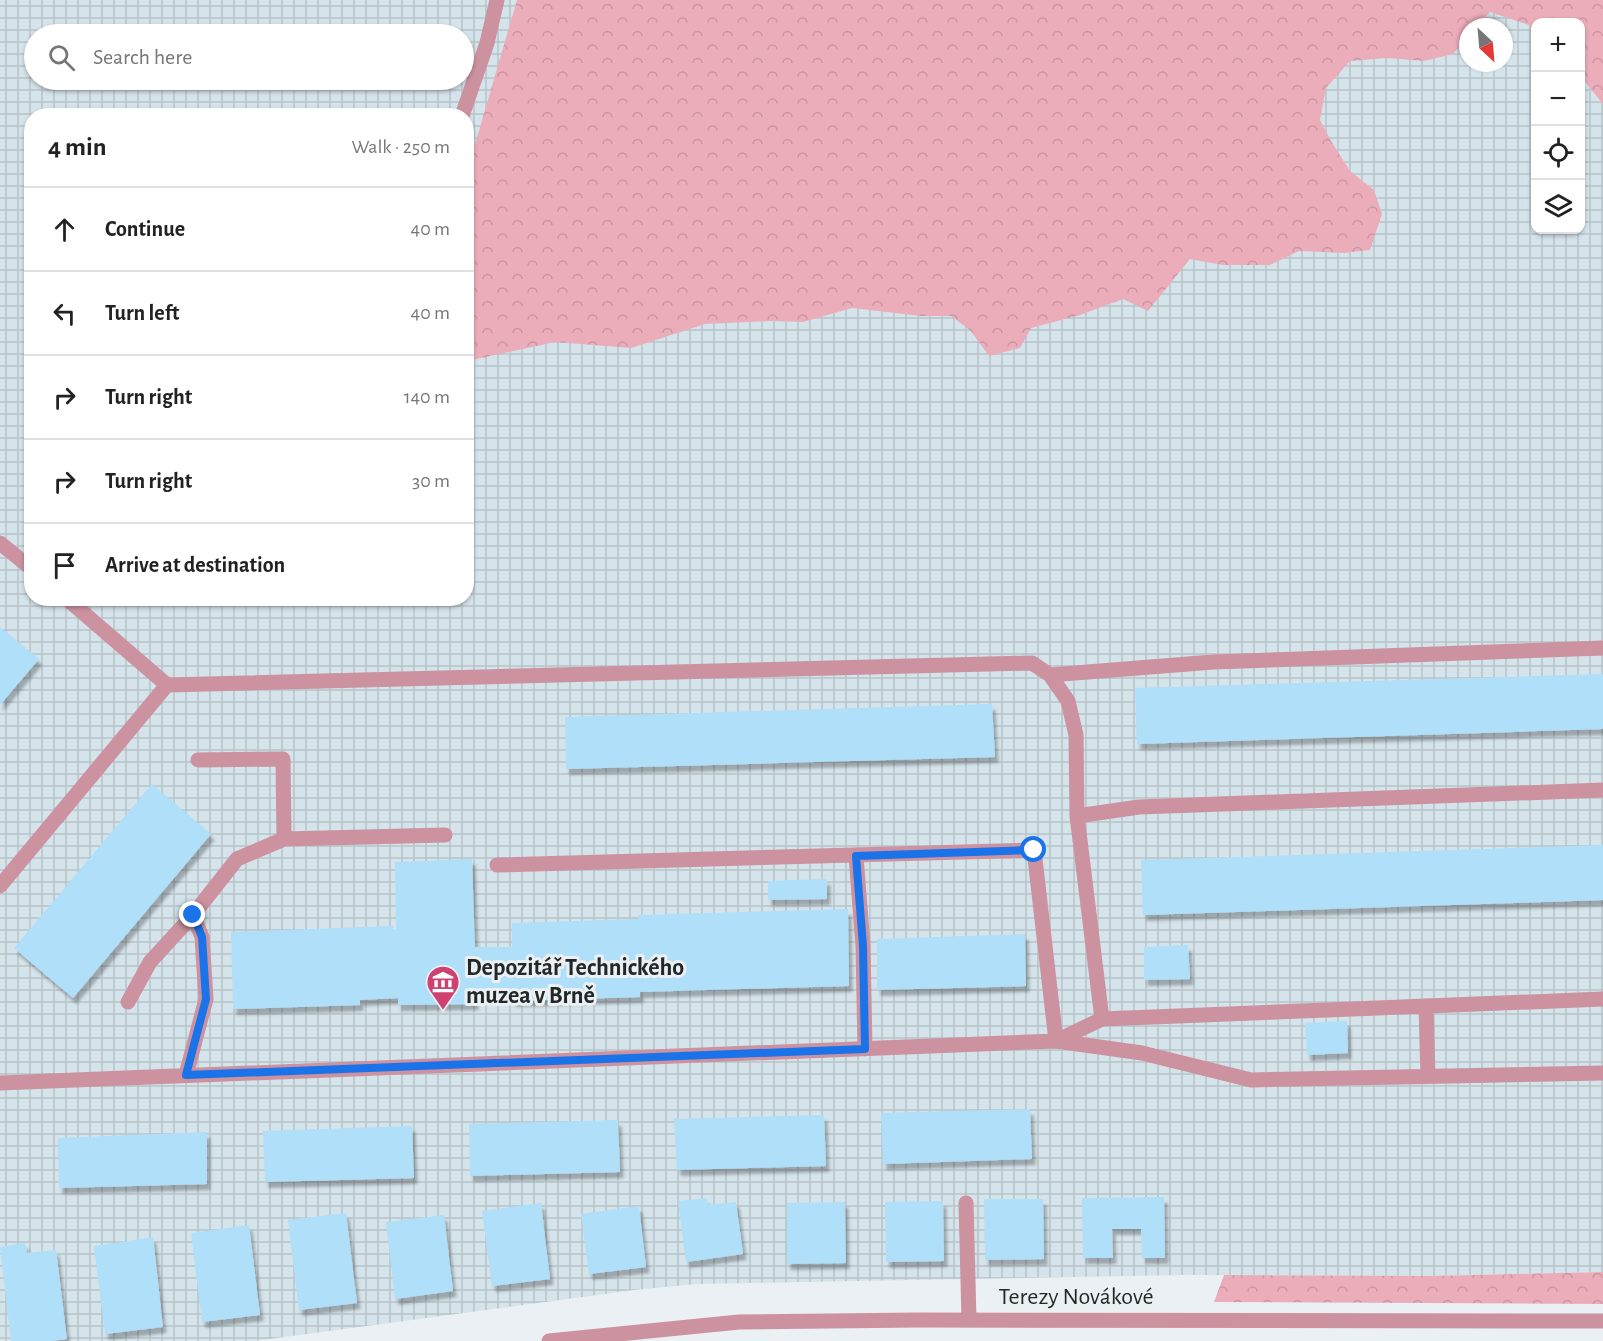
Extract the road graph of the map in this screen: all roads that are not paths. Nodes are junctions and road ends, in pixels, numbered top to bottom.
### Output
1 (497, 0) edge
2 (474, 80) edge
3 (471, 90) edge
4 (465, 108) edge
5 (0, 543) edge
6 (24, 563) edge
7 (75, 606) edge
8 (1603, 648) edge
9 (1050, 675) junction
10 (167, 685) junction
11 (198, 760) dead end
12 (1603, 790) edge
13 (1077, 816) junction
14 (445, 835) dead end
15 (284, 839) junction
16 (856, 856) junction
17 (497, 865) dead end
18 (0, 886) edge
19 (193, 915) junction
20 (1603, 999) edge
21 (128, 1002) dead end
22 (1426, 1006) junction
23 (1102, 1019) junction
24 (1056, 1041) junction
25 (865, 1049) junction
26 (1603, 1073) edge
27 (186, 1075) junction
28 (1428, 1076) junction
29 (0, 1083) edge
30 (966, 1203) dead end
31 (969, 1320) junction
32 (1603, 1321) edge
33 (549, 1341) edge

1 - 2 street
3 - 4 street
5 - 6 street
7 - 10 street
8 - 9 street
9 - 10 street
9 - 13 street
10 - 18 street
11 - 15 street
12 - 13 street
13 - 23 street
14 - 15 street
15 - 19 street
16 - 17 street
16 - 24 street
16 - 25 street
19 - 21 street
19 - 27 street
20 - 22 street
22 - 23 street
22 - 28 street
23 - 24 street
24 - 25 street
24 - 28 street
25 - 27 street
26 - 28 street
27 - 29 street
30 - 31 street
31 - 32 street, Terezy Novákové
31 - 33 street, Terezy Novákové

